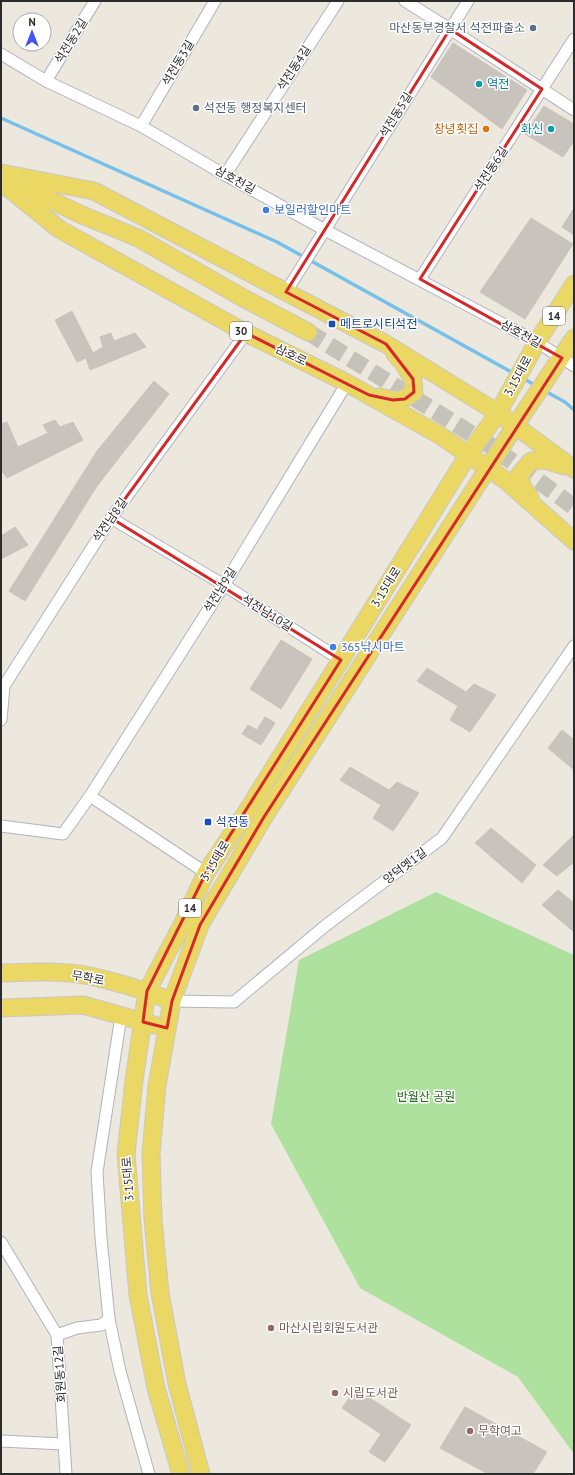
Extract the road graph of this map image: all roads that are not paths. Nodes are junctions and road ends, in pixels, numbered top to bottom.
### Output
1 (95, 1) edge
2 (215, 1) edge
3 (338, 1) edge
4 (405, 1) edge
5 (468, 1) edge
6 (450, 29) junction
7 (574, 39) edge
8 (1, 54) edge
9 (46, 80) junction
10 (542, 89) junction
11 (574, 110) edge
12 (141, 126) junction
13 (1, 173) edge
14 (225, 175) junction
15 (1, 177) edge
16 (1, 182) edge
17 (323, 234) junction
18 (420, 279) junction
19 (574, 284) edge
20 (288, 288) junction
21 (308, 332) tunnel mouth
22 (246, 333) junction
23 (574, 338) edge
24 (386, 344) junction
25 (536, 345) junction
26 (564, 362) edge
27 (347, 382) junction
28 (369, 395) junction
29 (500, 408) junction
30 (519, 421) junction
31 (468, 455) junction
32 (488, 469) junction
33 (573, 469) edge
34 (538, 509) junction
35 (111, 518) junction
36 (574, 541) edge
37 (224, 585) junction
38 (574, 646) edge
39 (341, 660) junction
40 (1, 720) edge
41 (90, 796) junction
42 (1, 826) edge
43 (206, 873) junction
44 (1, 973) edge
45 (147, 991) junction
46 (172, 1001) junction
47 (1, 1008) edge
48 (121, 1016) junction
49 (143, 1022) junction
50 (167, 1028) junction
51 (1, 1242) edge
52 (110, 1319) junction
53 (58, 1335) junction
54 (1, 1440) edge
55 (64, 1444) junction
56 (66, 1474) edge
57 (149, 1474) edge
58 (181, 1474) edge
59 (201, 1474) edge

1 - 9 street, 석전동2길
2 - 12 street, 석전동3길
3 - 14 street, 석전동4길
4 - 6 street
5 - 6 street, 석전동5길
6 - 10 street
6 - 17 street, 석전동5길
7 - 10 street, 석전동6길
8 - 9 street, 삼호천길
9 - 12 street, 삼호천길
10 - 11 street
10 - 18 street, 석전동6길
12 - 14 street, 삼호천길
13 - 20 main road
14 - 17 street, 삼호천길
15 - 21 main road
16 - 22 main road, 삼호로 / 30
17 - 18 street, 삼호천길
17 - 20 street, 석전동5길
18 - 25 street, 삼호천길
19 - 25 main road, 14
20 - 24 main road
22 - 27 main road, 삼호로 / 30
22 - 35 street, 석전남8길
23 - 26 main road, 14
24 - 28 main road
24 - 29 main road
25 - 26 street, 삼호천길
25 - 29 main road, 3.15대로 / 14
26 - 30 main road, 3.15대로 / 14
27 - 28 main road, 삼호로 / 30
27 - 37 street, 석전남9길
28 - 31 main road, 삼호로 / 30
29 - 30 main road
29 - 31 main road, 3·15대로 / 14
30 - 32 main road, 3·15대로 / 14
30 - 33 main road
31 - 32 main road, 삼호로 / 30
31 - 39 main road, 3·15대로 / 14
32 - 34 main road, 삼호로
32 - 46 main road, 3·15대로 / 14
33 - 34 main road
34 - 36 main road, 삼호로
35 - 37 street, 석전남10길
35 - 40 street, 석전남8길
37 - 39 street, 석전남10길
37 - 41 street, 석전남9길
38 - 46 street, 양덕옛1길
39 - 43 main road, 3·15대로 / 14
41 - 42 street, 석전남9길
41 - 43 street
43 - 45 main road, 3·15대로 / 14
44 - 45 main road, 무학로
45 - 46 main road, 무학로
45 - 49 main road, 3·15대로 / 14
46 - 50 main road, 3·15대로 / 14
47 - 48 main road
48 - 49 main road
48 - 52 street
49 - 50 main road
49 - 58 main road, 3·15대로 / 14
50 - 59 main road, 3·15대로 / 14
51 - 53 street, 회원동12길
52 - 53 street
52 - 57 street
53 - 55 street, 회원동12길
54 - 55 street
55 - 56 street, 회원동12길

